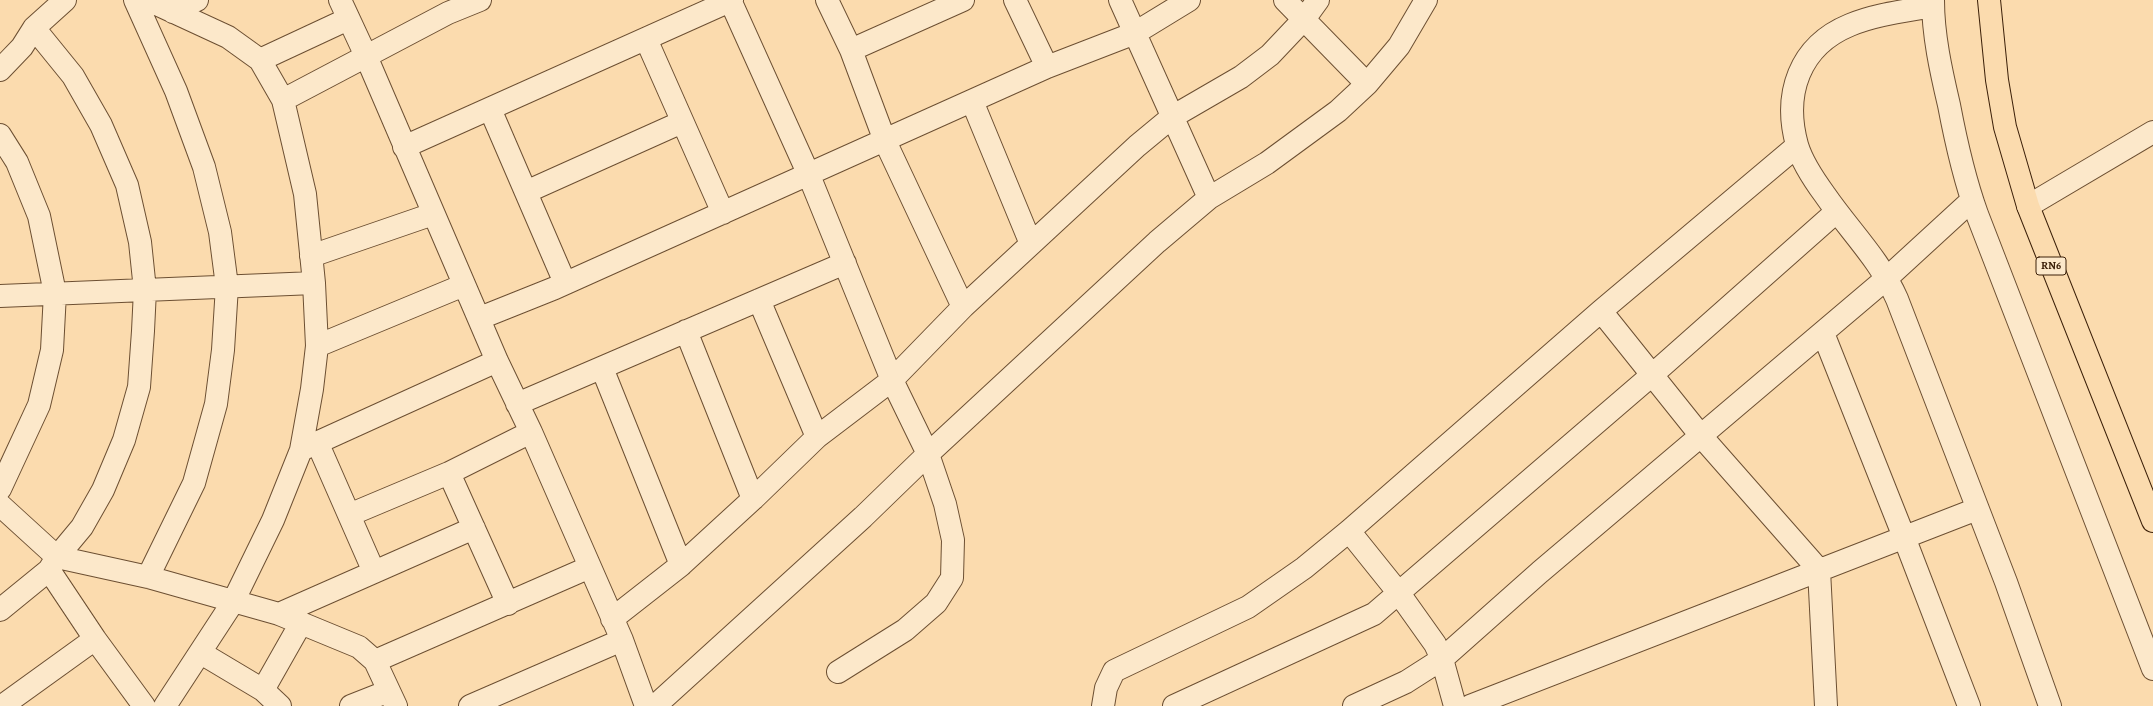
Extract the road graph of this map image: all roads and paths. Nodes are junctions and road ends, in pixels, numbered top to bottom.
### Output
1 (65, 0) edge
2 (135, 0) edge
3 (148, 0) edge
4 (197, 0) edge
5 (480, 0) edge
6 (731, 0) edge
7 (827, 0) edge
8 (963, 0) edge
9 (1015, 0) edge
10 (1120, 0) edge
11 (1189, 0) edge
12 (1285, 0) edge
13 (1318, 0) edge
14 (1426, 0) edge
15 (1989, 0) edge
16 (1933, 3) edge
17 (344, 9) edge
18 (173, 12) junction
19 (1305, 18) junction
20 (34, 28) junction
21 (1135, 33) junction
22 (646, 39) junction
23 (851, 50) junction
24 (366, 56) junction
25 (260, 60) junction
26 (1047, 67) junction
27 (0, 70) edge
28 (1367, 84) junction
29 (283, 100) junction
30 (972, 101) junction
31 (490, 109) junction
32 (1172, 117) junction
33 (682, 122) junction
34 (2153, 132) edge
35 (0, 135) edge
36 (885, 141) junction
37 (1797, 146) junction
38 (404, 147) junction
39 (808, 173) junction
40 (526, 192) junction
41 (1209, 198) junction
42 (1972, 200) junction
43 (2028, 206) junction
44 (1836, 212) junction
45 (723, 213) junction
46 (433, 214) junction
47 (1031, 244) junction
48 (311, 256) junction
49 (845, 263) junction
50 (1887, 278) junction
51 (565, 283) junction
52 (314, 284) junction
53 (227, 286) junction
54 (464, 286) junction
55 (145, 290) junction
56 (55, 293) junction
57 (0, 296) edge
58 (759, 300) junction
59 (963, 308) junction
60 (1601, 311) junction
61 (480, 318) junction
62 (686, 332) junction
63 (1822, 333) junction
64 (317, 346) junction
65 (497, 361) junction
66 (602, 368) junction
67 (1652, 375) junction
68 (892, 380) junction
69 (517, 404) junction
70 (531, 432) junction
71 (1701, 436) junction
72 (817, 437) junction
73 (309, 446) junction
74 (928, 454) junction
75 (449, 473) junction
76 (0, 489) edge
77 (753, 499) junction
78 (0, 505) edge
79 (1977, 509) junction
80 (349, 515) junction
81 (2153, 521) edge
82 (474, 528) junction
83 (1349, 531) junction
84 (1904, 537) junction
85 (53, 564) junction
86 (681, 565) junction
87 (590, 567) junction
88 (1819, 570) junction
89 (374, 572) junction
90 (148, 576) junction
91 (1398, 592) junction
92 (233, 602) junction
93 (508, 604) junction
94 (0, 610) edge
95 (279, 614) junction
96 (612, 619) junction
97 (302, 623) junction
98 (95, 639) junction
99 (622, 640) junction
100 (201, 653) junction
101 (1442, 659) junction
102 (375, 661) junction
103 (2153, 669) edge
104 (838, 672) dead end
105 (264, 690) junction
106 (393, 698) edge
107 (506, 699) edge
108 (1389, 699) edge
109 (140, 705) edge
110 (2, 706) edge
111 (165, 706) edge
112 (280, 706) edge
113 (351, 706) edge
114 (470, 706) edge
115 (646, 706) edge
116 (655, 706) edge
117 (1103, 706) edge
118 (1174, 706) edge
119 (1354, 706) edge
120 (1455, 706) edge
121 (1470, 706) edge
122 (1826, 706) edge
123 (1969, 706) edge
124 (2050, 706) edge

1 - 20 street
2 - 53 street
3 - 18 street
4 - 18 street
5 - 24 street
6 - 22 street
6 - 39 street
7 - 23 street
8 - 23 street
9 - 26 street
10 - 21 street
11 - 21 street
12 - 19 street
13 - 19 street
14 - 28 street
15 - 43 main road, RN6
16 - 37 street
16 - 42 street
17 - 24 street
17 - 25 street
18 - 25 street
19 - 28 street
19 - 32 street
20 - 27 street
20 - 55 street
21 - 26 street
21 - 32 street
22 - 31 street
22 - 33 street
23 - 36 street
24 - 29 street
24 - 38 street
25 - 29 street
26 - 30 street
28 - 41 street
29 - 48 street
30 - 36 street
30 - 47 street
31 - 38 street
31 - 40 street
32 - 41 street
32 - 47 street
33 - 40 street
33 - 45 street
34 - 43 street
35 - 56 street
36 - 39 street
36 - 59 street
37 - 44 street
37 - 60 street
38 - 46 street
39 - 45 street
39 - 49 street
40 - 51 street
41 - 74 street
42 - 50 street
42 - 103 street
43 - 81 main road, RN6
44 - 50 street
44 - 67 street
45 - 51 street
46 - 48 street
46 - 54 street
47 - 59 street
48 - 52 street
49 - 58 street
49 - 68 street
50 - 63 street
50 - 79 street
51 - 61 street
52 - 53 street
52 - 64 street
53 - 55 street
53 - 90 street
54 - 61 street
54 - 64 street
55 - 56 street
55 - 85 street
56 - 57 street
56 - 76 street
58 - 62 street
58 - 72 street
59 - 68 street
60 - 67 street
60 - 83 street
61 - 65 street
62 - 66 street
62 - 77 street
63 - 71 street
63 - 84 street
64 - 73 street
65 - 69 street
65 - 73 street
66 - 69 street
66 - 86 street
67 - 71 street
67 - 91 street
68 - 72 street
68 - 74 street
69 - 70 street
70 - 75 street
70 - 87 street
71 - 88 street
71 - 101 street
72 - 77 street
73 - 80 street
73 - 92 street
74 - 104 street
74 - 116 street
75 - 80 street
75 - 82 street
77 - 86 street
78 - 85 street
79 - 84 street
79 - 124 street
80 - 89 street
82 - 89 street
82 - 93 street
83 - 91 street
83 - 117 street
84 - 88 street
84 - 123 street
85 - 90 street
85 - 94 street
85 - 98 street
86 - 96 street
87 - 93 street
87 - 96 street
88 - 121 street
88 - 122 street
89 - 95 street
90 - 92 street
91 - 101 street
91 - 118 street
92 - 95 street
92 - 100 street
93 - 102 street
95 - 97 street
96 - 99 street
97 - 102 street
97 - 105 street
98 - 109 street
98 - 110 street
99 - 107 street
99 - 115 street
100 - 105 street
100 - 111 street
101 - 108 street
101 - 120 street
102 - 106 street
105 - 112 street
106 - 113 street
107 - 114 street
108 - 119 street

